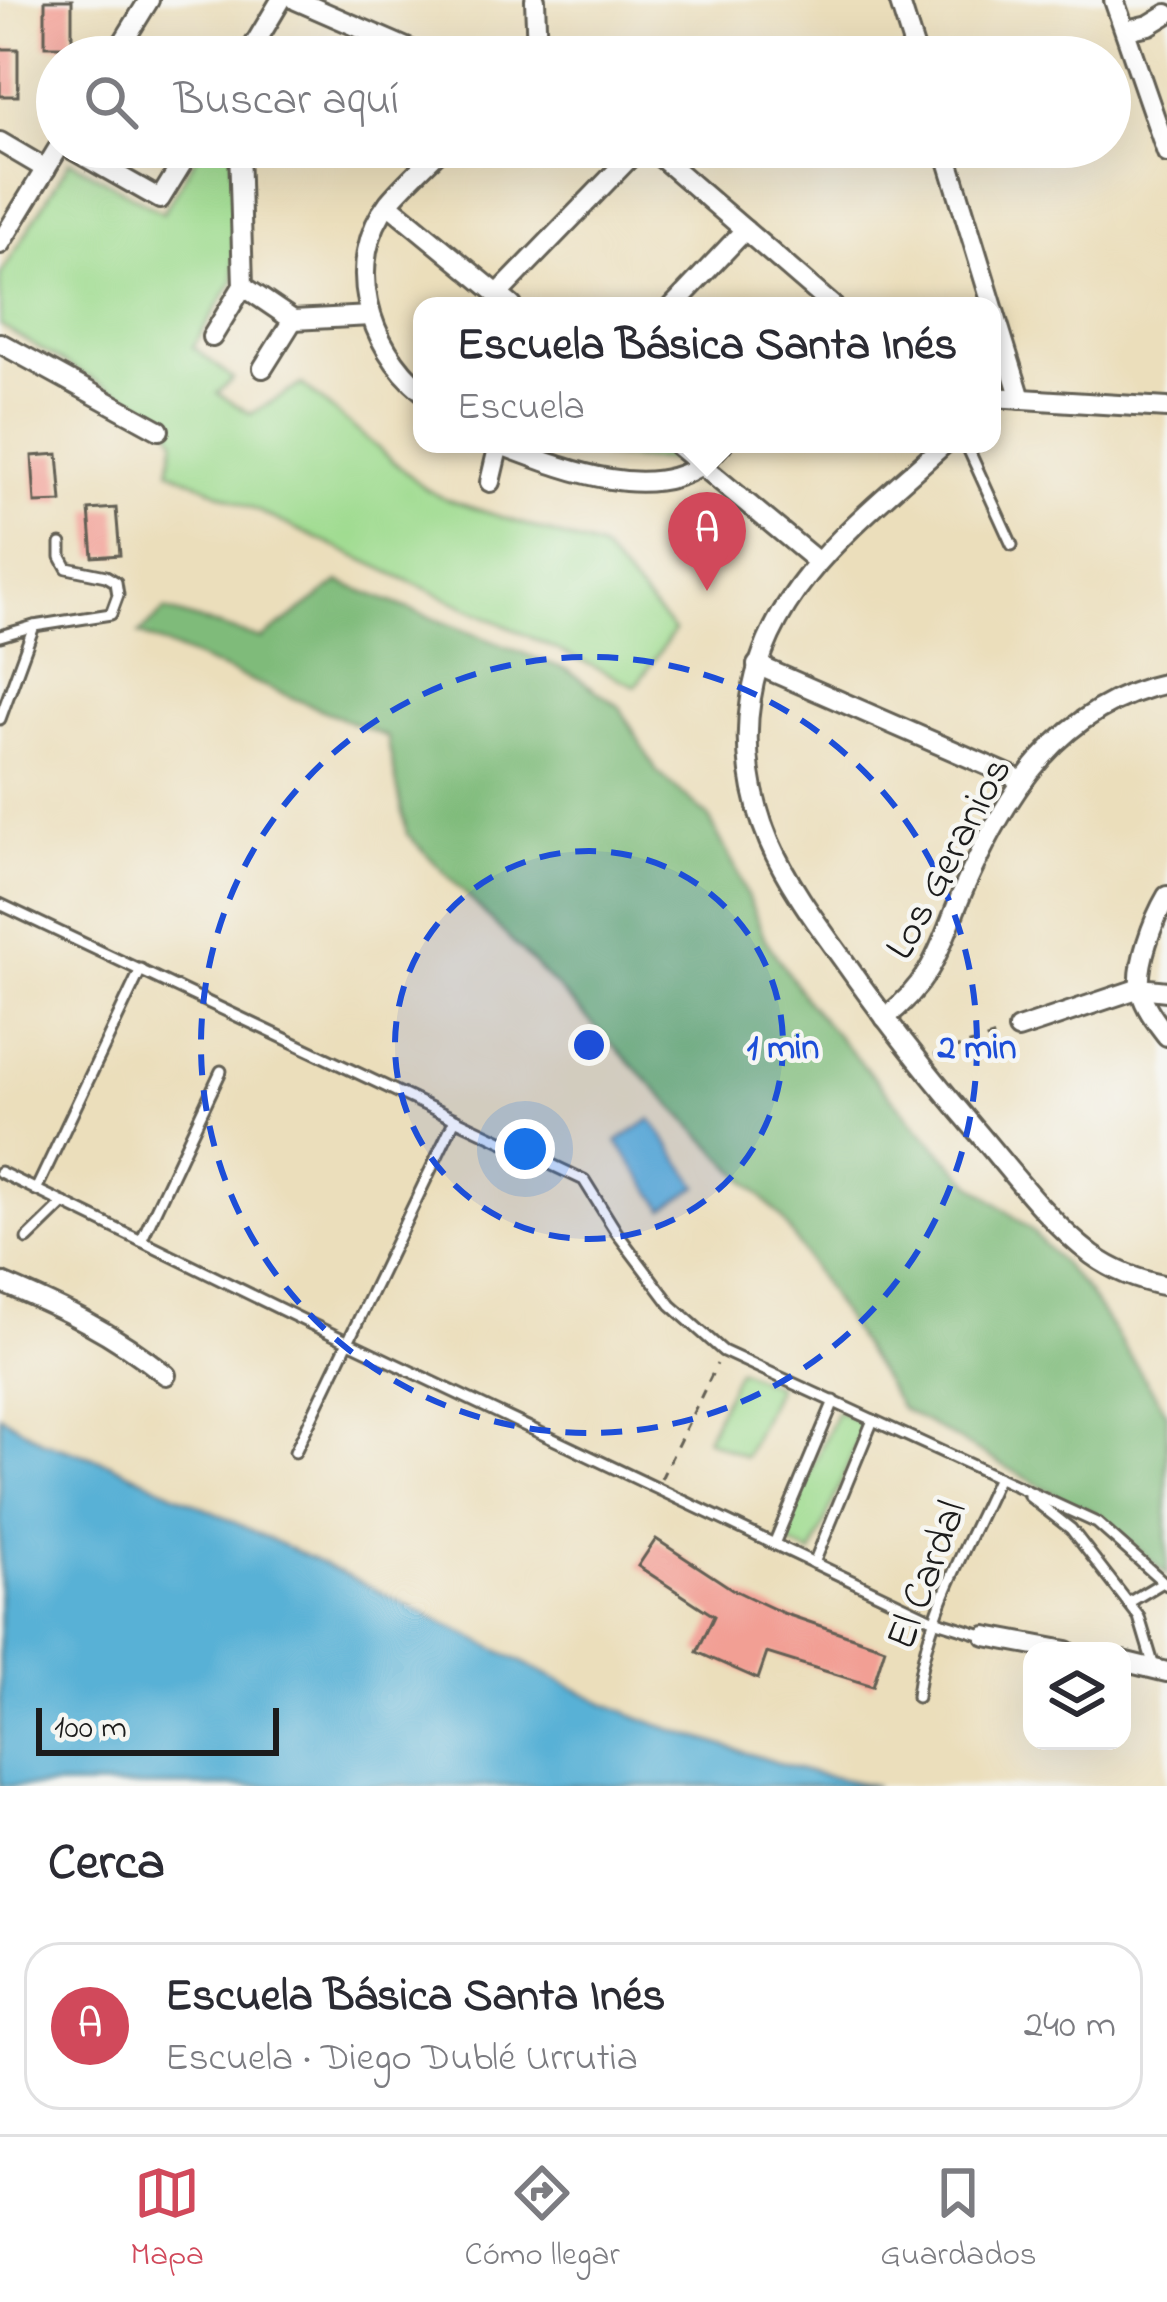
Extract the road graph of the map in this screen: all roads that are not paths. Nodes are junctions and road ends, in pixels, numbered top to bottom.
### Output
1 (122, 0) edge
2 (281, 0) edge
3 (296, 0) edge
4 (535, 0) edge
5 (899, 0) edge
6 (1114, 0) edge
7 (145, 6) edge
8 (1167, 14) edge
9 (1126, 30) junction
10 (127, 36) edge
11 (260, 36) edge
12 (379, 36) edge
13 (537, 36) edge
14 (910, 36) edge
15 (1128, 36) edge
16 (1131, 45) edge
17 (0, 142) edge
18 (1167, 153) edge
19 (36, 163) edge
20 (103, 168) edge
21 (179, 168) edge
22 (239, 168) edge
23 (422, 168) edge
24 (625, 168) edge
25 (670, 168) edge
26 (950, 168) edge
27 (46, 169) edge
28 (388, 204) junction
29 (745, 230) junction
30 (0, 244) edge
31 (242, 286) junction
32 (501, 297) edge
33 (508, 297) edge
34 (682, 297) edge
35 (822, 297) edge
36 (990, 297) edge
37 (371, 316) junction
38 (293, 320) junction
39 (1001, 331) edge
40 (212, 337) dead end
41 (0, 343) edge
42 (263, 368) dead end
43 (413, 382) edge
44 (1001, 398) edge
45 (1022, 399) junction
46 (1167, 408) edge
47 (158, 430) dead end
48 (497, 453) edge
49 (523, 453) edge
50 (687, 453) edge
51 (713, 453) edge
52 (934, 453) edge
53 (970, 453) edge
54 (701, 465) junction
55 (490, 482) dead end
56 (61, 544) dead end
57 (1012, 545) dead end
58 (818, 562) junction
59 (34, 626) junction
60 (0, 635) edge
61 (757, 665) junction
62 (1167, 682) edge
63 (0, 719) edge
64 (1023, 781) junction
65 (1167, 896) edge
66 (0, 904) edge
67 (141, 969) junction
68 (1140, 988) junction
69 (1167, 991) edge
70 (884, 1018) junction
71 (1018, 1029) road end
72 (1167, 1036) edge
73 (221, 1071) dead end
74 (455, 1119) junction
75 (0, 1172) edge
76 (36, 1190) junction
77 (64, 1203) junction
78 (27, 1239) dead end
79 (141, 1241) junction
80 (0, 1282) edge
81 (1167, 1286) edge
82 (348, 1342) junction
83 (166, 1375) dead end
84 (834, 1401) junction
85 (873, 1420) junction
86 (296, 1452) dead end
87 (998, 1478) junction
88 (1016, 1485) junction
89 (774, 1544) junction
90 (814, 1563) junction
91 (1165, 1584) edge
92 (1127, 1603) junction
93 (934, 1620) junction
94 (986, 1636) joint
95 (1023, 1643) edge
96 (1131, 1663) edge
97 (1161, 1670) edge
98 (917, 1697) dead end

1 - 7 street
2 - 11 street
3 - 12 street
4 - 13 street
5 - 14 street
6 - 9 street
7 - 10 street
8 - 9 street
9 - 15 street
16 - 18 street
17 - 19 street
20 - 21 street
22 - 31 street
23 - 28 street
24 - 33 street
25 - 29 street
26 - 36 street
27 - 30 street
28 - 32 street
28 - 37 street
29 - 34 street
29 - 35 street
31 - 38 street
31 - 40 street
37 - 38 street
37 - 43 street
38 - 42 street
39 - 45 street
41 - 47 street
44 - 45 street
45 - 46 street
48 - 55 street
49 - 54 street
50 - 54 street
51 - 54 street
52 - 58 street
53 - 57 lane
54 - 58 street
56 - 59 lane
58 - 61 street
59 - 60 lane
59 - 63 lane
61 - 64 street
61 - 70 street
62 - 64 street, Los Geranios
64 - 70 street, Los Geranios
65 - 68 street
66 - 67 lane
67 - 74 lane
67 - 76 lane
68 - 69 street
68 - 71 street
68 - 72 street
70 - 81 street, Los Geranios
73 - 79 lane
74 - 82 lane
74 - 84 lane
75 - 76 lane
76 - 77 lane
77 - 78 lane
77 - 79 lane
79 - 82 lane
80 - 83 street
82 - 86 lane
82 - 89 lane
84 - 85 lane
84 - 89 lane
85 - 87 lane
85 - 90 lane
87 - 88 lane
87 - 93 lane, El Cardal
88 - 91 lane
88 - 92 lane
89 - 90 lane
90 - 93 lane
91 - 92 lane
92 - 97 lane
93 - 94 lane
93 - 98 lane, El Cardal
94 - 95 street
96 - 97 street

